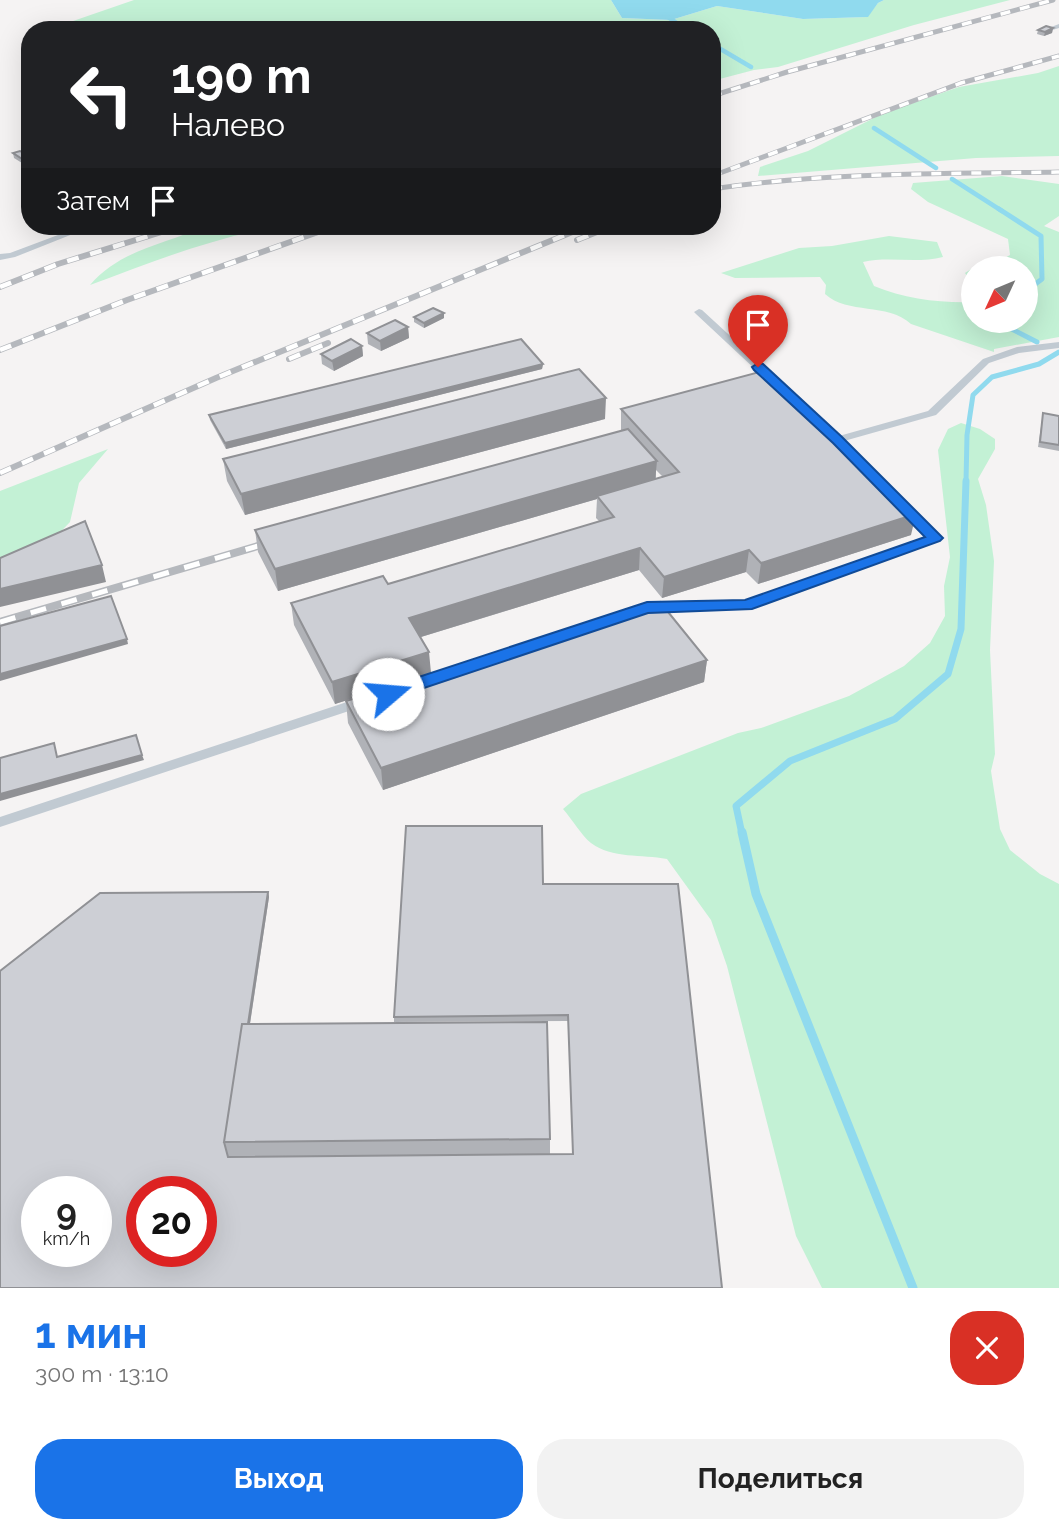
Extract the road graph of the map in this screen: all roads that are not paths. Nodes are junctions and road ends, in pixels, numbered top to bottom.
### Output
1 (1059, 26) edge
2 (1049, 29) edge
3 (66, 235) edge
4 (0, 257) edge
5 (699, 312) dead end
6 (1059, 345) edge
7 (838, 440) junction
8 (867, 469) edge
9 (896, 499) edge
10 (634, 612) edge
11 (370, 700) edge
12 (0, 822) edge

1 - 2 lane
3 - 4 lane
5 - 7 lane
6 - 7 lane
7 - 8 lane
9 - 10 lane
11 - 12 lane

